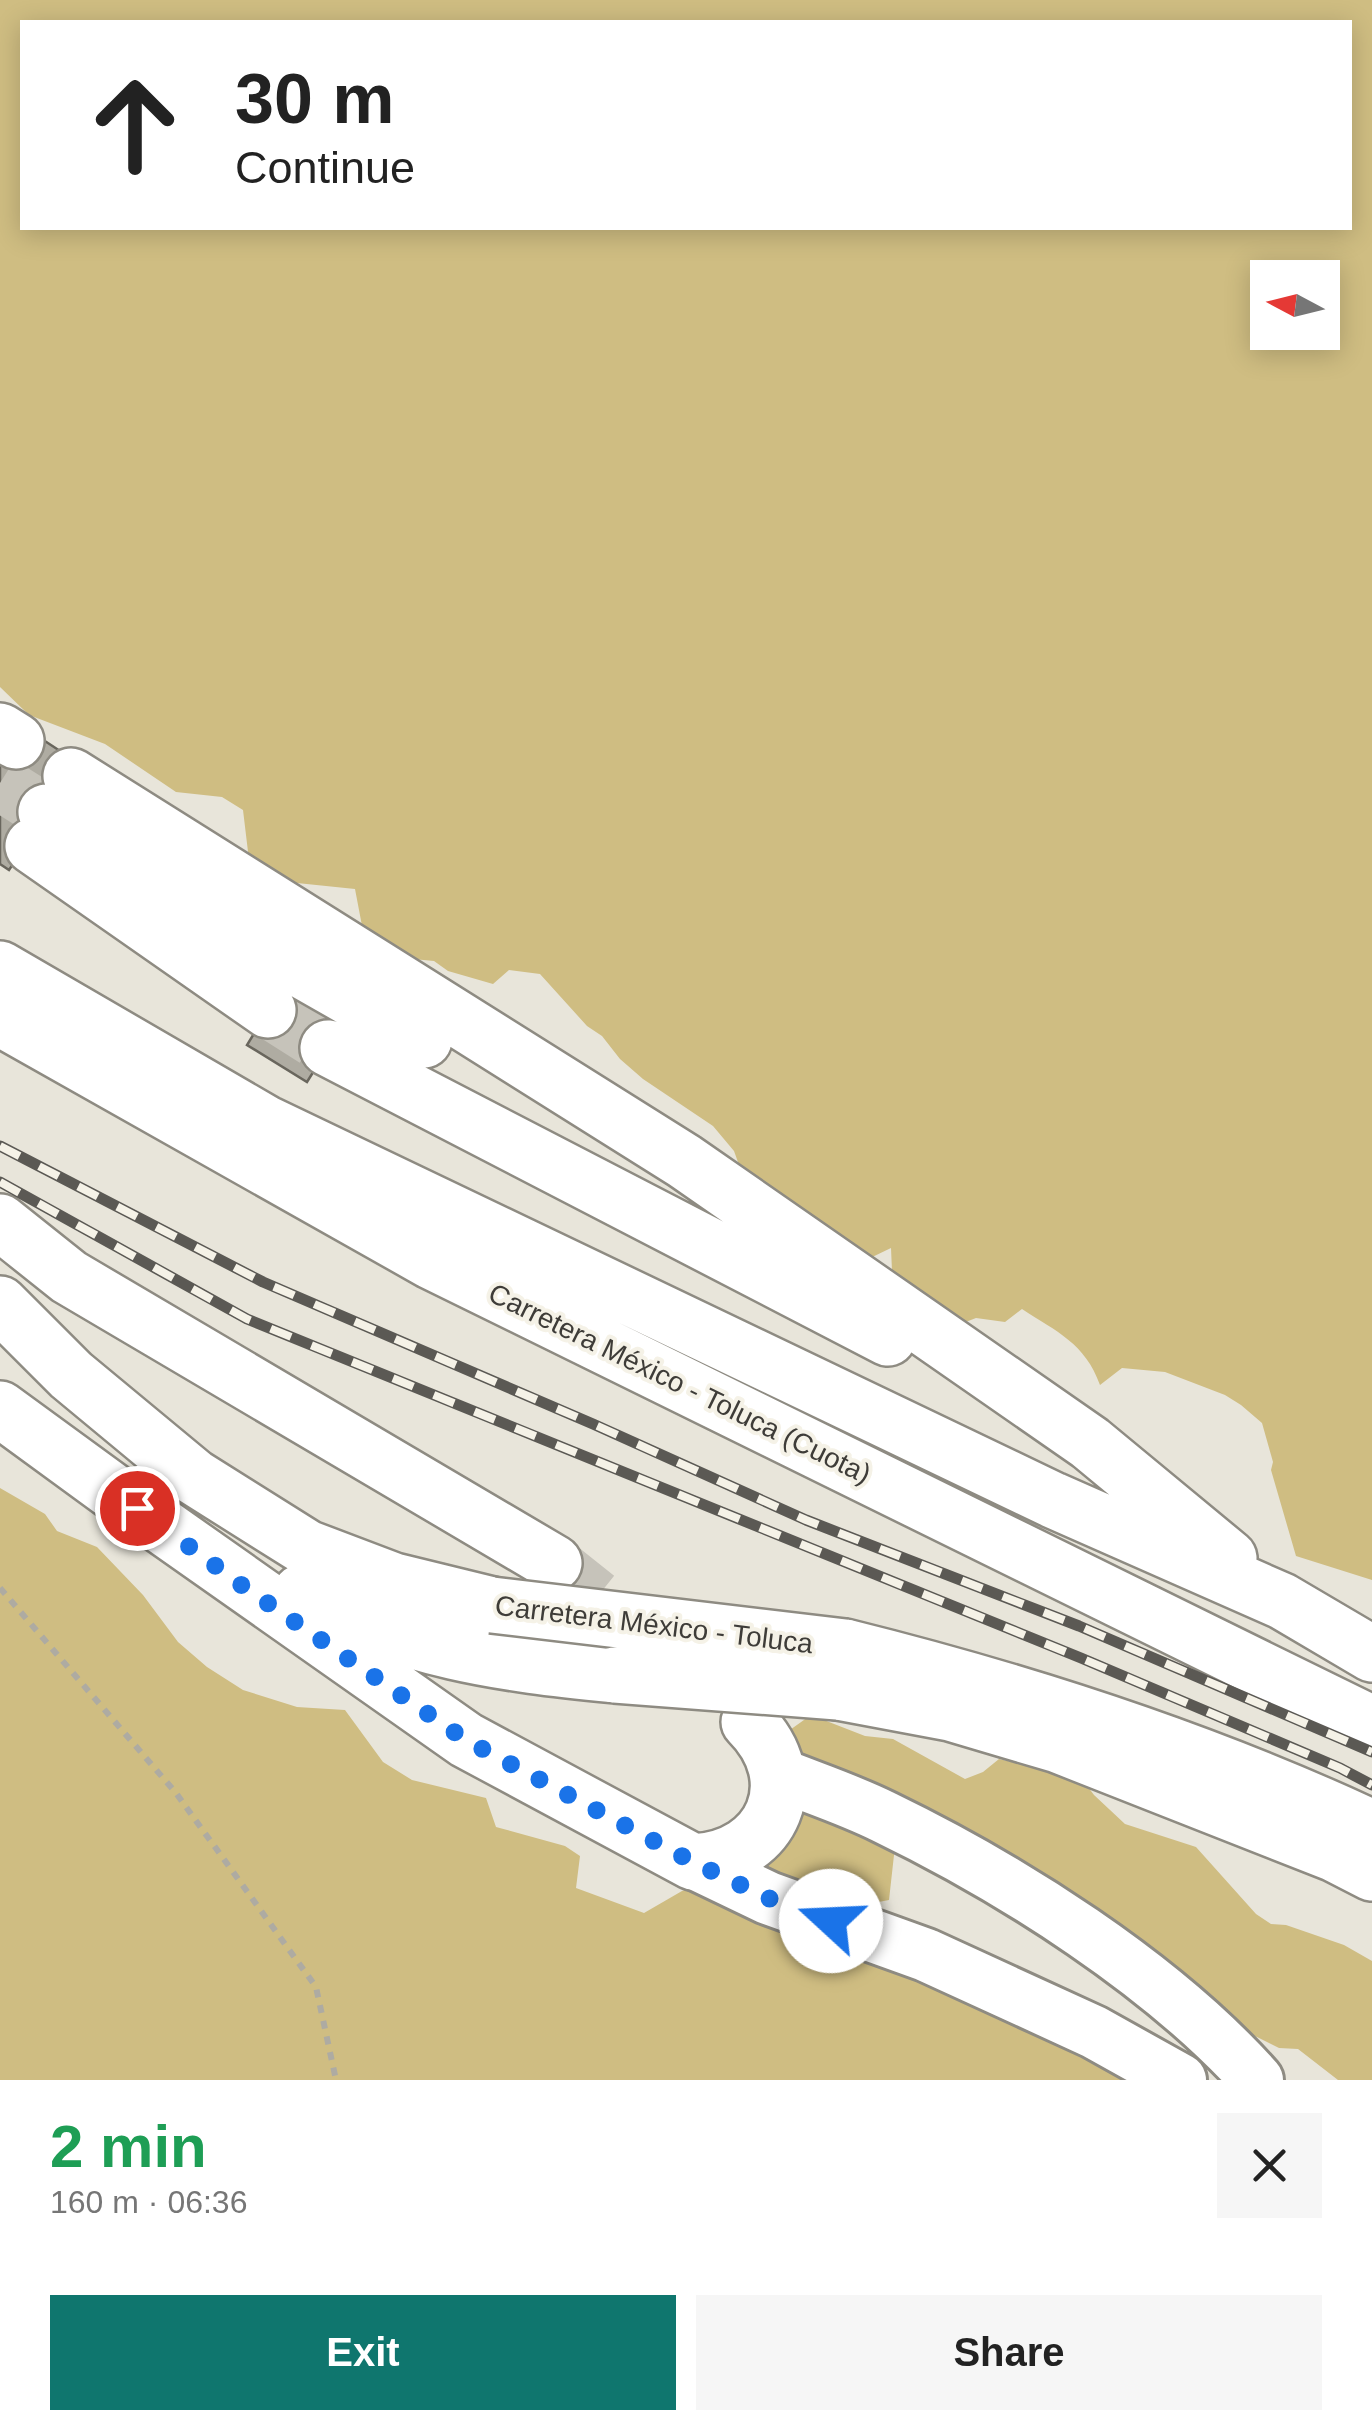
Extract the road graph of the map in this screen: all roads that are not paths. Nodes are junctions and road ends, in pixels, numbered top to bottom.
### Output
1 (0, 969) edge
2 (268, 1010) tunnel mouth
3 (0, 1018) edge
4 (0, 1041) edge
5 (328, 1048) tunnel mouth
6 (183, 1122) junction
7 (0, 1222) edge
8 (0, 1304) edge
9 (0, 1408) edge
10 (1090, 1443) junction
11 (115, 1493) junction
12 (554, 1563) tunnel mouth
13 (1282, 1601) junction
14 (1372, 1654) edge
15 (842, 1670) junction
16 (749, 1722) dead end
17 (1372, 1724) edge
18 (778, 1774) junction
19 (1372, 1828) edge
20 (693, 1862) junction
21 (1372, 1873) edge
22 (1180, 2080) edge
23 (1257, 2080) edge

1 - 13 main road, Carretera México - Toluca (Cuota)
2 - 10 main road
3 - 6 main road, Carretera México - Toluca (Cuota)
4 - 6 main road
5 - 10 main road
6 - 17 main road, Carretera México - Toluca (Cuota)
7 - 12 main road
8 - 15 main road, Carretera México - Toluca, bridge
9 - 11 main road, Carretera México - Toluca
10 - 13 main road
11 - 15 main road, Carretera México - Toluca, bridge
11 - 20 main road
13 - 14 main road, Carretera México - Toluca (Cuota)
15 - 19 main road, Carretera México - Toluca
15 - 21 main road, Carretera México - Toluca
16 - 18 main road
18 - 20 main road
18 - 23 street
20 - 22 street

